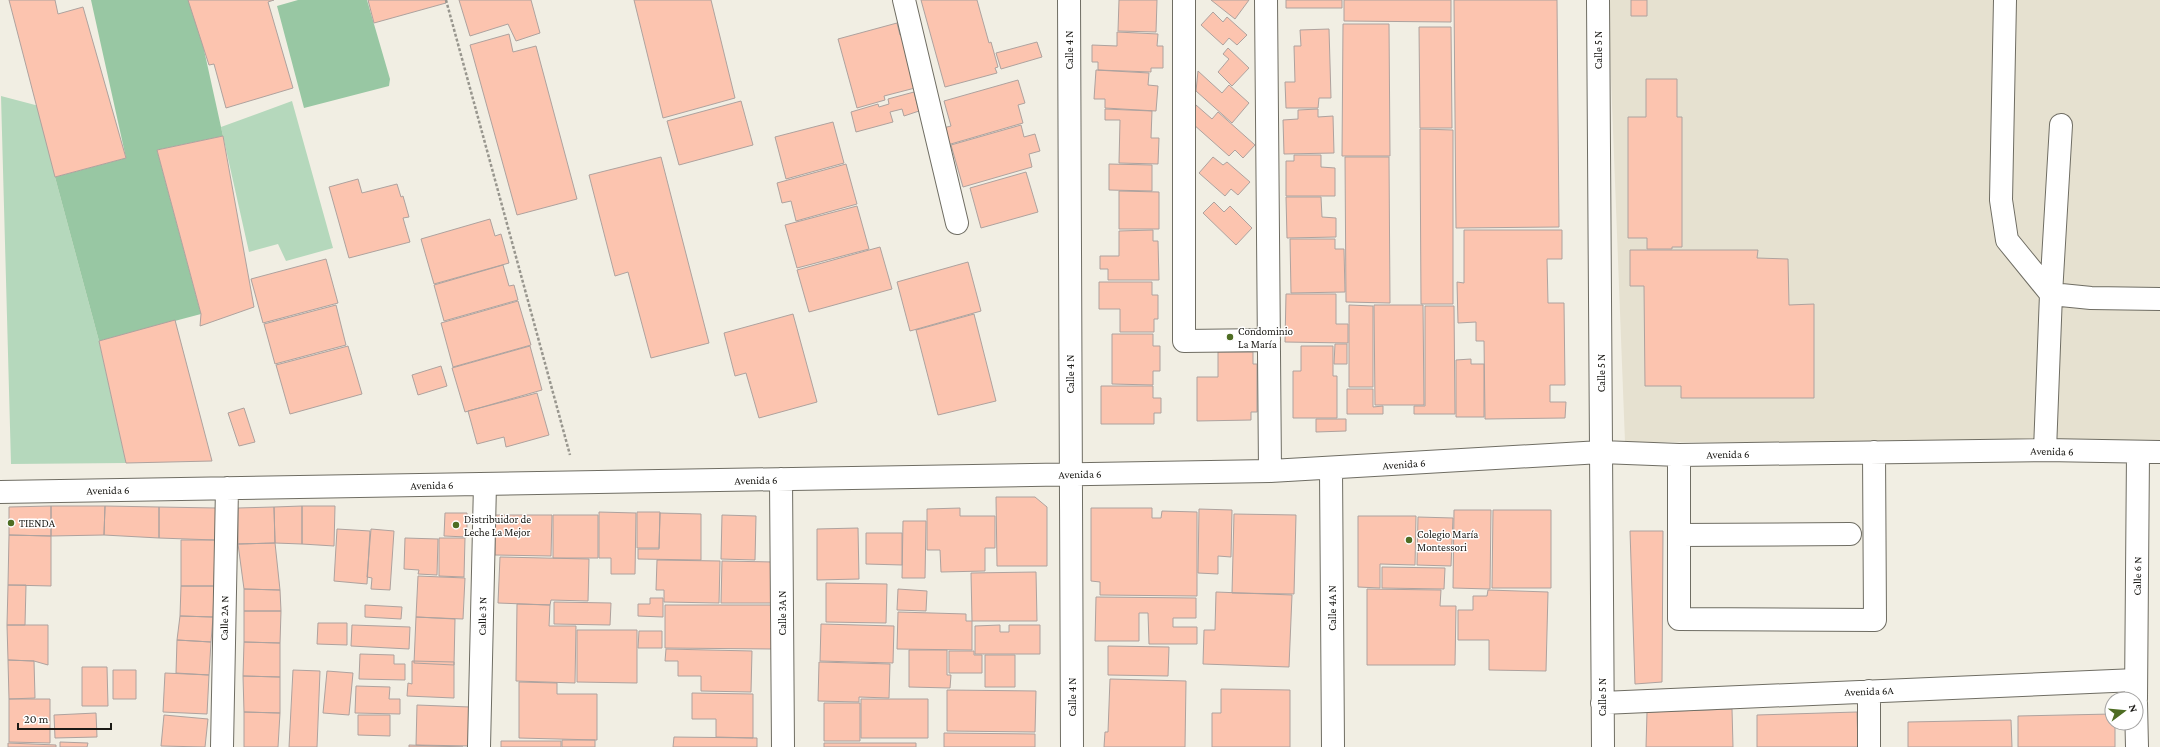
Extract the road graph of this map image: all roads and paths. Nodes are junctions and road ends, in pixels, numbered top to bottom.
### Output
1 (446, 0) edge
2 (904, 0) edge
3 (1069, 0) edge
4 (1184, 0) edge
5 (1266, 0) edge
6 (1598, 0) edge
7 (2005, 0) edge
8 (2061, 125) dead end
9 (957, 223) dead end
10 (2051, 294) junction
11 (2160, 299) edge
12 (1269, 340) junction
13 (2045, 450) junction
14 (1601, 452) junction
15 (1874, 452) junction
16 (2160, 452) edge
17 (2138, 453) junction
18 (1679, 455) junction
19 (1331, 469) junction
20 (1270, 471) junction
21 (1071, 475) junction
22 (781, 480) junction
23 (578, 483) junction
24 (485, 484) junction
25 (227, 488) junction
26 (0, 492) edge
27 (1850, 534) dead end
28 (1679, 535) junction
29 (2136, 690) edge
30 (1868, 692) junction
31 (1602, 703) junction
32 (2136, 731) edge
33 (222, 747) edge
34 (479, 747) edge
35 (783, 747) edge
36 (1072, 747) edge
37 (1333, 747) edge
38 (1603, 747) edge
39 (1869, 747) edge
40 (2136, 747) edge

1 - 23 path
2 - 9 street
3 - 21 street, Calle 4 N
4 - 12 street
5 - 12 street
6 - 14 street, Calle 5 N
7 - 10 street
8 - 10 street
10 - 11 street
10 - 13 street
12 - 20 street
13 - 15 street, Avenida 6
13 - 17 street, Avenida 6
14 - 18 street, Avenida 6
14 - 19 street, Avenida 6
14 - 31 street, Calle 5 N
15 - 18 street, Avenida 6
15 - 28 street
16 - 17 street, Avenida 6
17 - 29 street, Calle 6 N
18 - 28 street
19 - 20 street, Avenida 6
19 - 37 street, Calle 4A N
20 - 21 street, Avenida 6
21 - 22 street, Avenida 6
21 - 36 street, Calle 4 N
22 - 23 street, Avenida 6
22 - 35 street, Calle 3A N
23 - 24 street, Avenida 6
24 - 25 street, Avenida 6
24 - 34 street, Calle 3 N
25 - 26 street, Avenida 6
25 - 33 street, Calle 2A N
27 - 28 street
29 - 30 street, Avenida 6A
30 - 31 street, Avenida 6A
30 - 39 street
31 - 38 street, Calle 5 N
32 - 40 street

